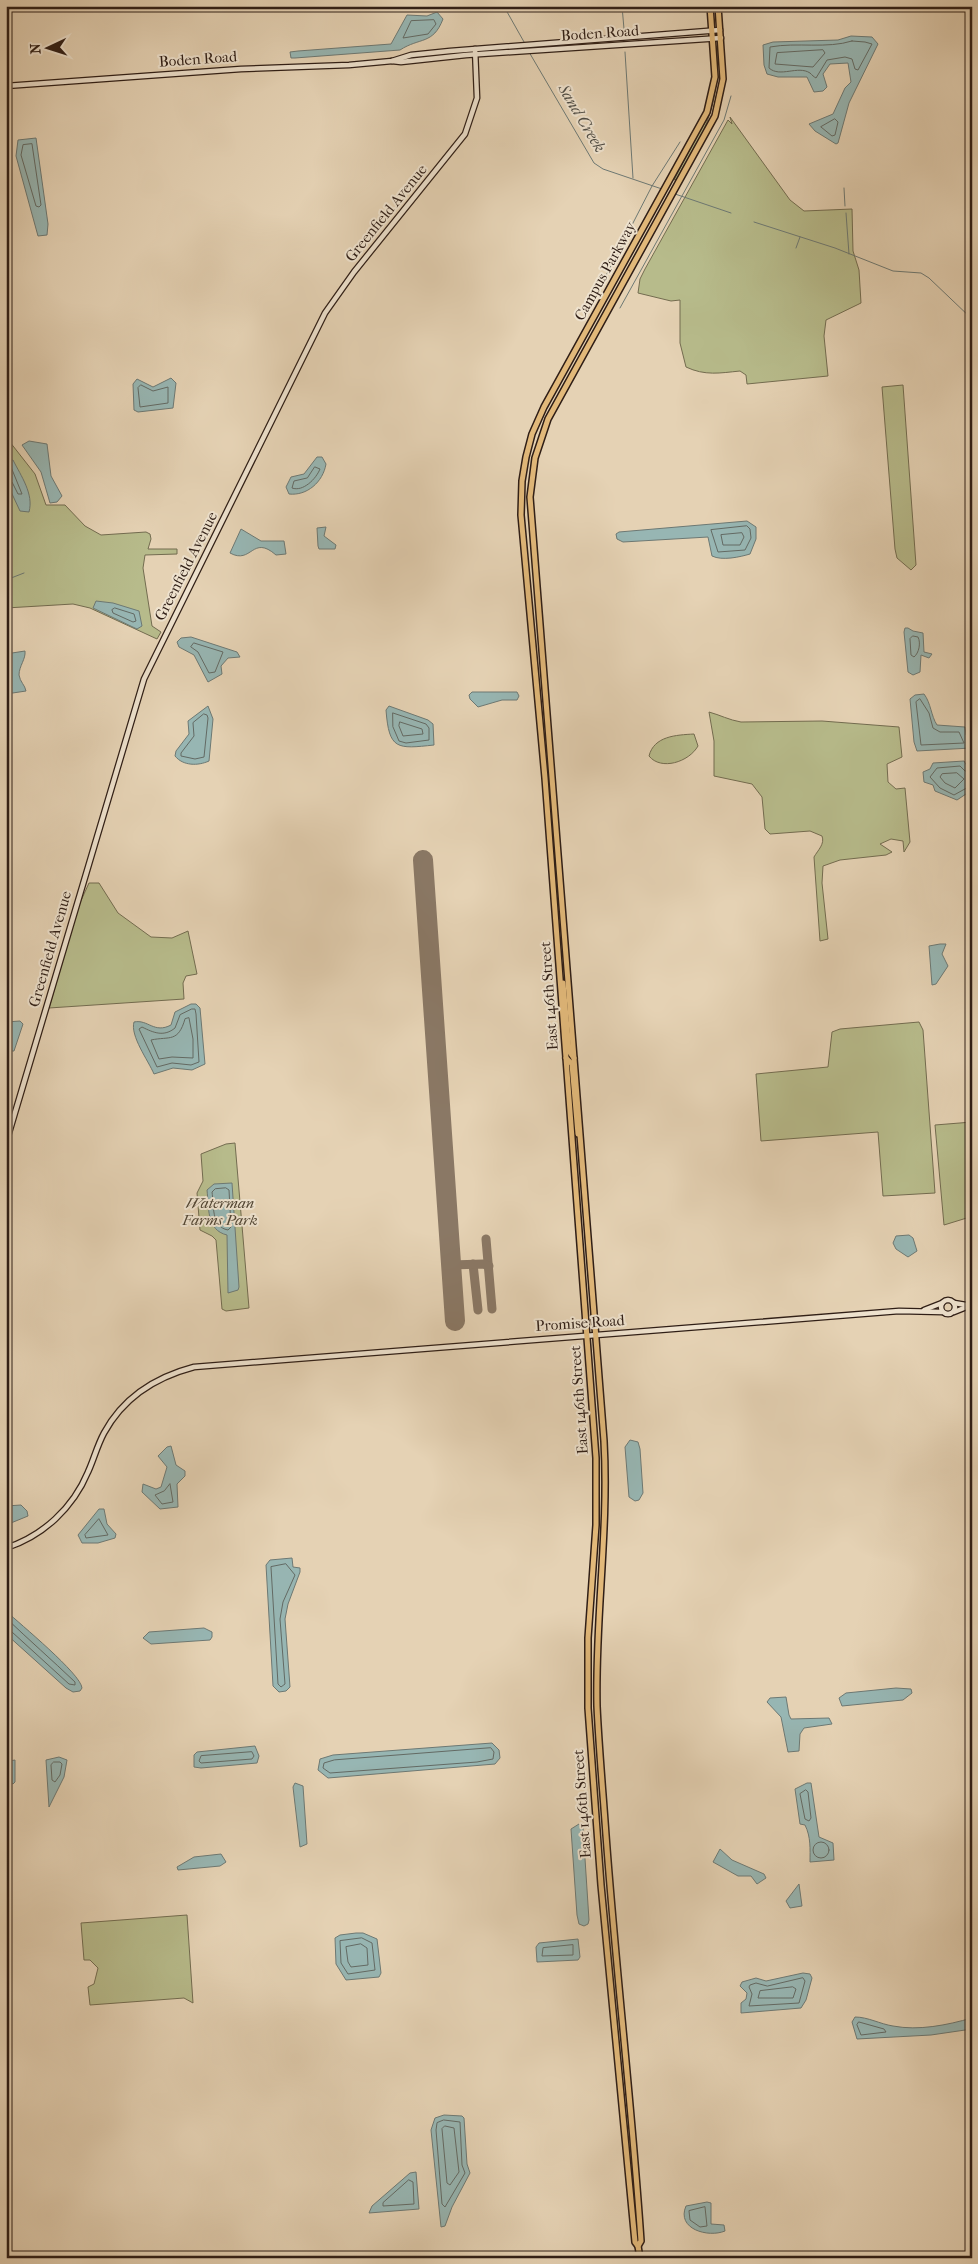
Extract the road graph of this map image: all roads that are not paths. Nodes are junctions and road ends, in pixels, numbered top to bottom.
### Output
1 (710, 6) edge
2 (718, 6) edge
3 (720, 30) junction
4 (712, 31) junction
5 (712, 38) junction
6 (721, 38) junction
7 (538, 47) junction
8 (475, 51) junction
9 (6, 86) edge
10 (524, 550) joint
11 (533, 550) joint
12 (559, 968) junction
13 (566, 1058) junction
14 (575, 1059) junction
15 (6, 1144) edge
16 (582, 1149) junction
17 (942, 1303) junction
18 (954, 1303) junction
19 (971, 1306) edge
20 (922, 1310) junction
21 (942, 1312) junction
22 (954, 1312) junction
23 (587, 1335) junction
24 (596, 1335) junction
25 (6, 1548) edge
26 (638, 2246) junction
27 (640, 2258) edge

1 - 4 main road, Campus Parkway
2 - 3 main road, Campus Parkway
3 - 4 main road, Boden Road
3 - 6 main road, Campus Parkway
4 - 5 main road, Campus Parkway
4 - 7 main road, Boden Road
5 - 6 main road, Boden Road
5 - 7 main road, Boden Road
5 - 10 main road, Campus Parkway
6 - 11 main road, Campus Parkway
7 - 8 main road, Boden Road
8 - 9 main road, Boden Road
8 - 15 main road, Greenfield Avenue
10 - 12 main road, East 146th Street
11 - 14 main road, East 146th Street
12 - 13 main road, East 146th Street
12 - 14 main road
13 - 16 main road
13 - 23 main road, East 146th Street
14 - 16 main road, East 146th Street
16 - 24 main road, East 146th Street
17 - 18 main road
17 - 20 main road, Promise Road
17 - 21 main road
18 - 19 main road
18 - 22 main road
19 - 22 main road
20 - 21 main road, Promise Road
20 - 24 main road, Promise Road
21 - 22 main road
23 - 24 main road, Promise Road
23 - 25 main road, Promise Road
23 - 26 main road, East 146th Street
24 - 26 main road, East 146th Street
26 - 27 main road, East 146th Street

